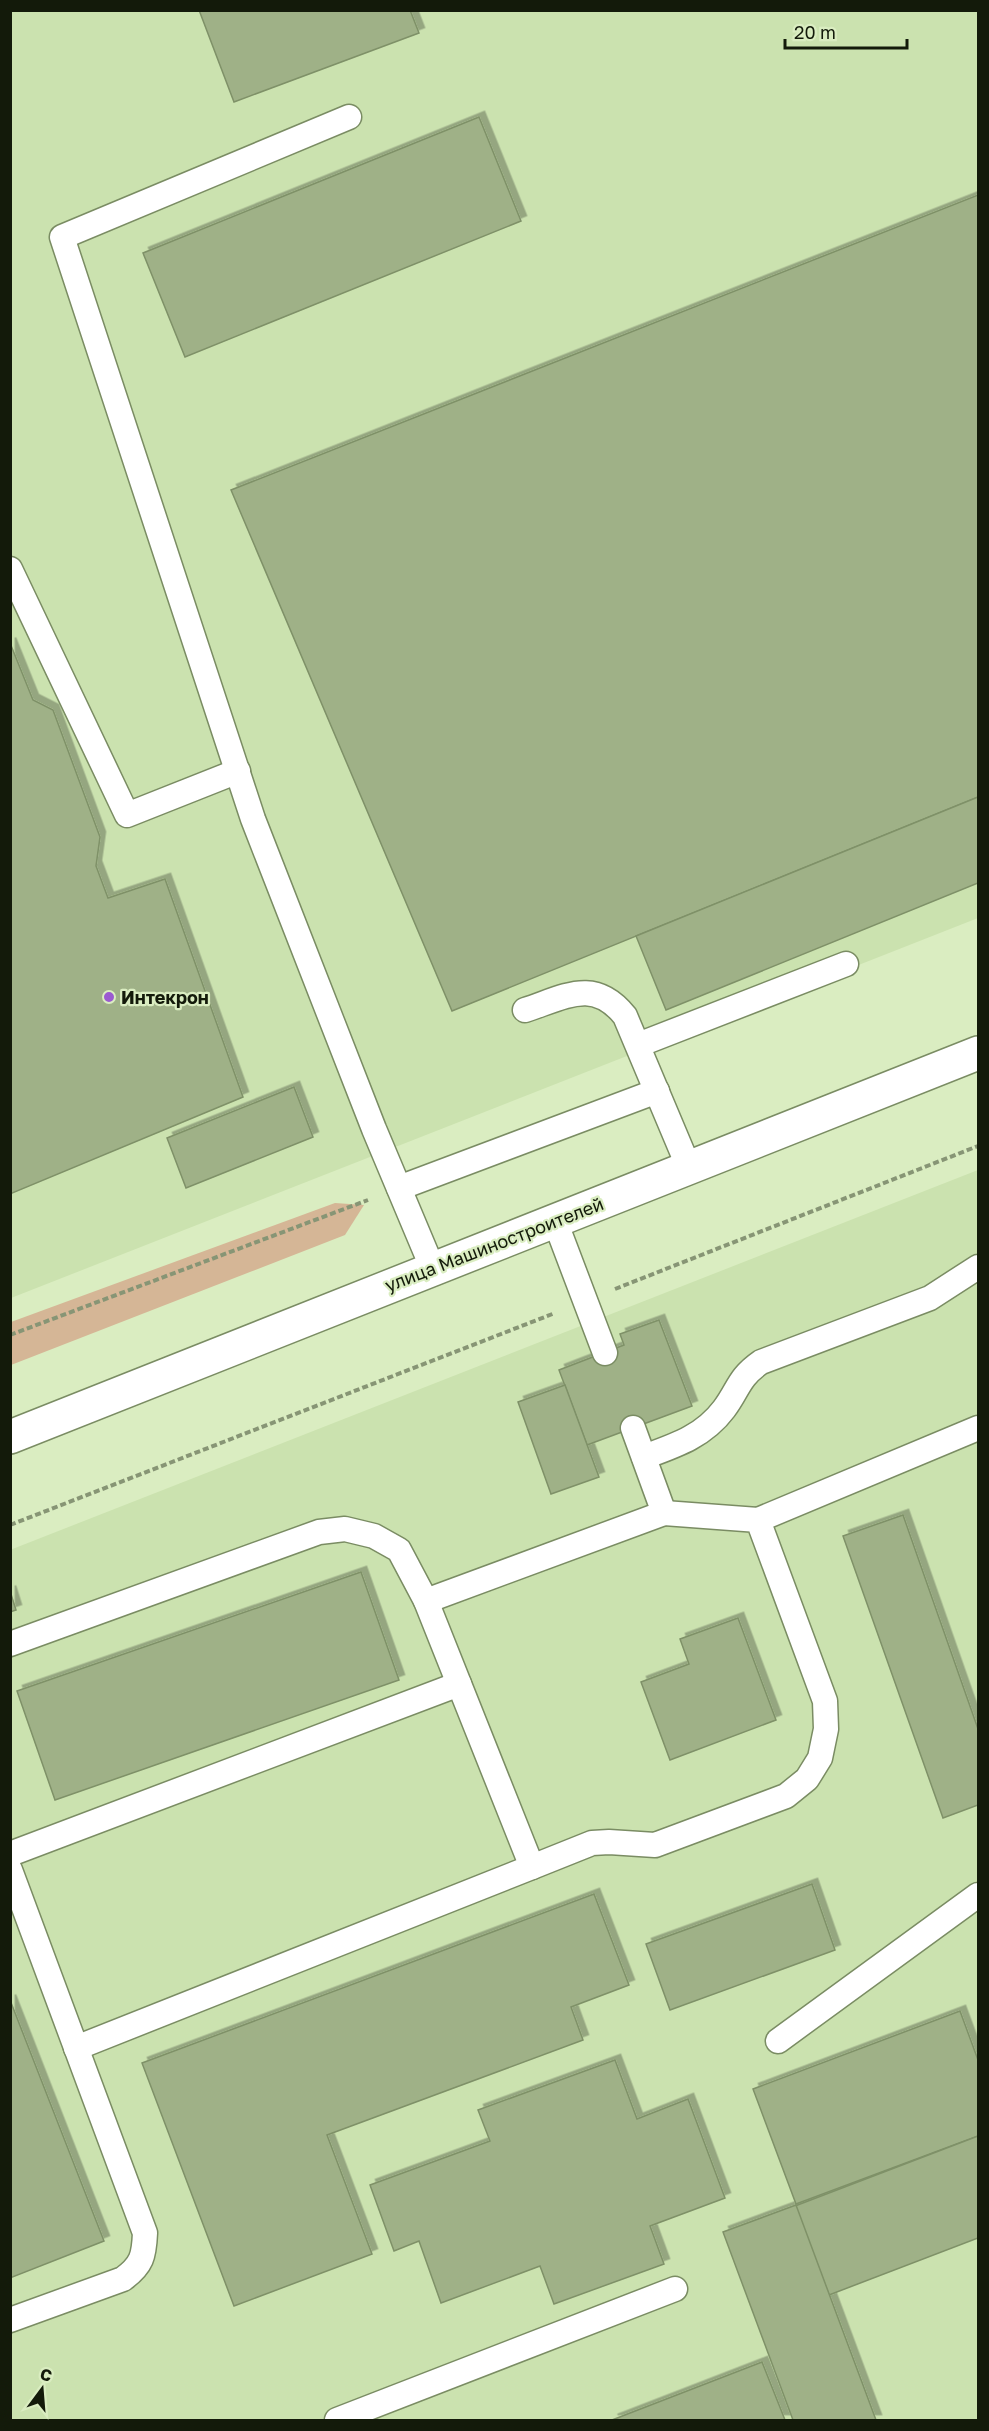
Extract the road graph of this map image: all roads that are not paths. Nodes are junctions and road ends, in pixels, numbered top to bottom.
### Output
1 (349, 117) dead end
2 (10, 569) edge
3 (238, 771) junction
4 (846, 964) dead end
5 (525, 1010) dead end
6 (638, 1045) junction
7 (978, 1053) edge
8 (657, 1091) junction
9 (689, 1168) junction
10 (399, 1188) junction
11 (555, 1221) junction
12 (432, 1267) junction
13 (978, 1267) edge
14 (605, 1353) dead end
15 (633, 1428) dead end
16 (978, 1428) edge
17 (10, 1437) edge
18 (644, 1457) junction
19 (664, 1513) junction
20 (758, 1520) junction
21 (426, 1601) junction
22 (10, 1644) edge
23 (459, 1684) junction
24 (10, 1854) edge
25 (532, 1867) junction
26 (10, 1870) edge
27 (978, 1895) edge
28 (778, 2041) dead end
29 (76, 2048) junction
30 (675, 2289) dead end
31 (10, 2320) edge
32 (337, 2421) edge

1 - 3 lane
2 - 3 lane
3 - 10 lane
4 - 6 lane
5 - 6 lane
6 - 8 lane
7 - 9 main road, улица Машиностроителей
8 - 9 lane
8 - 10 lane
9 - 11 main road, улица Машиностроителей
10 - 12 lane
11 - 12 main road, улица Машиностроителей
11 - 14 lane
12 - 17 main road, улица Машиностроителей
13 - 18 lane
15 - 18 lane
16 - 20 lane
18 - 19 lane
19 - 20 lane
19 - 21 lane
20 - 25 lane
21 - 22 lane
21 - 23 lane
23 - 24 lane
23 - 25 lane
25 - 29 lane
26 - 29 lane
27 - 28 lane
29 - 31 lane
30 - 32 lane

